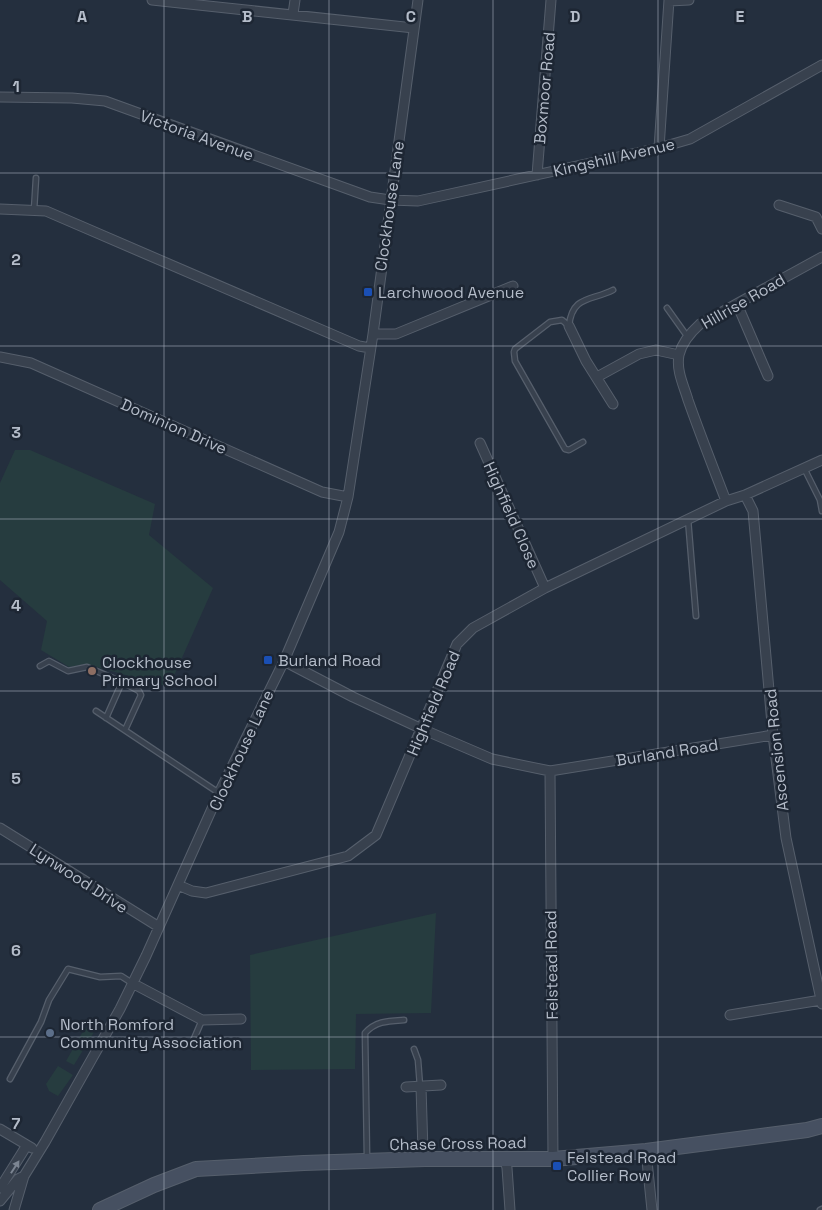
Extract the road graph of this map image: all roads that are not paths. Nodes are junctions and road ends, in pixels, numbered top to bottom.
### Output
1 (152, 0) edge
2 (295, 0) edge
3 (418, 0) edge
4 (551, 0) edge
5 (669, 0) edge
6 (689, 0) edge
7 (293, 14) junction
8 (414, 28) junction
9 (822, 65) edge
10 (0, 96) edge
11 (659, 148) junction
12 (537, 175) junction
13 (36, 178) dead end
14 (390, 200) junction
15 (779, 205) dead end
16 (0, 209) edge
17 (34, 210) junction
18 (822, 229) edge
19 (822, 257) edge
20 (513, 286) dead end
21 (613, 290) dead end
22 (737, 304) junction
23 (667, 308) dead end
24 (569, 326) junction
25 (373, 334) junction
26 (687, 336) junction
27 (370, 348) junction
28 (679, 355) junction
29 (0, 357) edge
30 (768, 376) dead end
31 (597, 377) junction
32 (613, 404) dead end
33 (583, 442) dead end
34 (480, 443) dead end
35 (822, 460) edge
36 (804, 468) junction
37 (745, 495) junction
38 (348, 497) junction
39 (726, 501) junction
40 (822, 511) edge
41 (688, 519) junction
42 (545, 588) junction
43 (696, 616) dead end
44 (284, 661) junction
45 (40, 666) dead end
46 (122, 682) junction
47 (96, 711) dead end
48 (106, 718) junction
49 (422, 729) junction
50 (125, 730) junction
51 (774, 735) junction
52 (550, 771) junction
53 (219, 793) junction
54 (0, 828) edge
55 (178, 885) junction
56 (159, 927) junction
57 (132, 983) junction
58 (822, 1002) edge
59 (730, 1015) dead end
60 (241, 1019) dead end
61 (202, 1020) junction
62 (404, 1020) dead end
63 (193, 1041) dead end
64 (414, 1049) dead end
65 (10, 1078) dead end
66 (441, 1085) dead end
67 (406, 1087) dead end
68 (421, 1087) junction
69 (822, 1126) edge
70 (0, 1129) edge
71 (27, 1145) junction
72 (39, 1151) junction
73 (646, 1151) junction
74 (425, 1159) junction
75 (505, 1159) junction
76 (553, 1159) junction
77 (367, 1162) junction
78 (24, 1176) junction
79 (0, 1188) edge
80 (0, 1201) edge
81 (14, 1210) edge
82 (100, 1210) edge
83 (510, 1210) edge
84 (652, 1210) edge

1 - 7 street
2 - 7 street
3 - 8 street, Clockhouse Lane
4 - 12 street, Boxmoor Road
5 - 6 street
5 - 11 street
7 - 8 street
8 - 14 street, Clockhouse Lane
9 - 11 street, Kingshill Avenue
10 - 14 street, Victoria Avenue
11 - 12 street, Kingshill Avenue
12 - 14 street, Kingshill Avenue
13 - 17 lane
14 - 25 street, Clockhouse Lane
15 - 18 street
16 - 17 street
17 - 27 street
19 - 22 street, Hillrise Road
20 - 25 street
21 - 24 lane
22 - 26 street, Hillrise Road
22 - 30 street
23 - 26 lane
24 - 31 street
24 - 33 lane
25 - 27 street, Clockhouse Lane
26 - 28 street, Hillrise Road
27 - 38 street, Clockhouse Lane
28 - 31 street
28 - 39 street, Hillrise Road
29 - 38 street, Dominion Drive
31 - 32 street
34 - 42 street, Highfield Close
35 - 36 street, Highfield Road
36 - 37 street, Highfield Road
36 - 40 lane
37 - 39 street, Highfield Road
37 - 51 street, Ascension Road
38 - 44 street, Clockhouse Lane
39 - 41 street, Highfield Road
41 - 42 street, Highfield Road
41 - 43 lane
42 - 49 street, Highfield Road
44 - 49 street, Burland Road
44 - 53 street, Clockhouse Lane
45 - 46 lane
46 - 48 lane
46 - 50 lane
47 - 48 lane
48 - 50 lane
49 - 52 street, Burland Road
49 - 55 street, Highfield Road
50 - 53 lane
51 - 52 street, Burland Road
51 - 58 street, Ascension Road
52 - 76 street, Felstead Road
53 - 55 street, Clockhouse Lane
54 - 56 street, Lynwood Drive
55 - 56 street, Clockhouse Lane
56 - 57 street, Clockhouse Lane
57 - 61 street
57 - 65 lane
57 - 72 street, Clockhouse Lane
58 - 59 street
60 - 61 street
61 - 63 lane
62 - 77 lane
64 - 68 lane
66 - 68 street
67 - 68 street
68 - 74 street
69 - 73 main road, Chase Cross Road
70 - 71 street
71 - 72 street
79 -> 71 street
72 - 78 street, Clockhouse Lane
73 - 76 main road, Chase Cross Road
73 - 84 street
74 - 75 main road, Chase Cross Road
74 - 77 main road, Chase Cross Road
75 - 76 main road, Chase Cross Road
75 - 83 street
77 - 82 main road, Chase Cross Road
78 - 80 street, Clockhouse Lane
78 - 81 street, Clockhouse Lane

